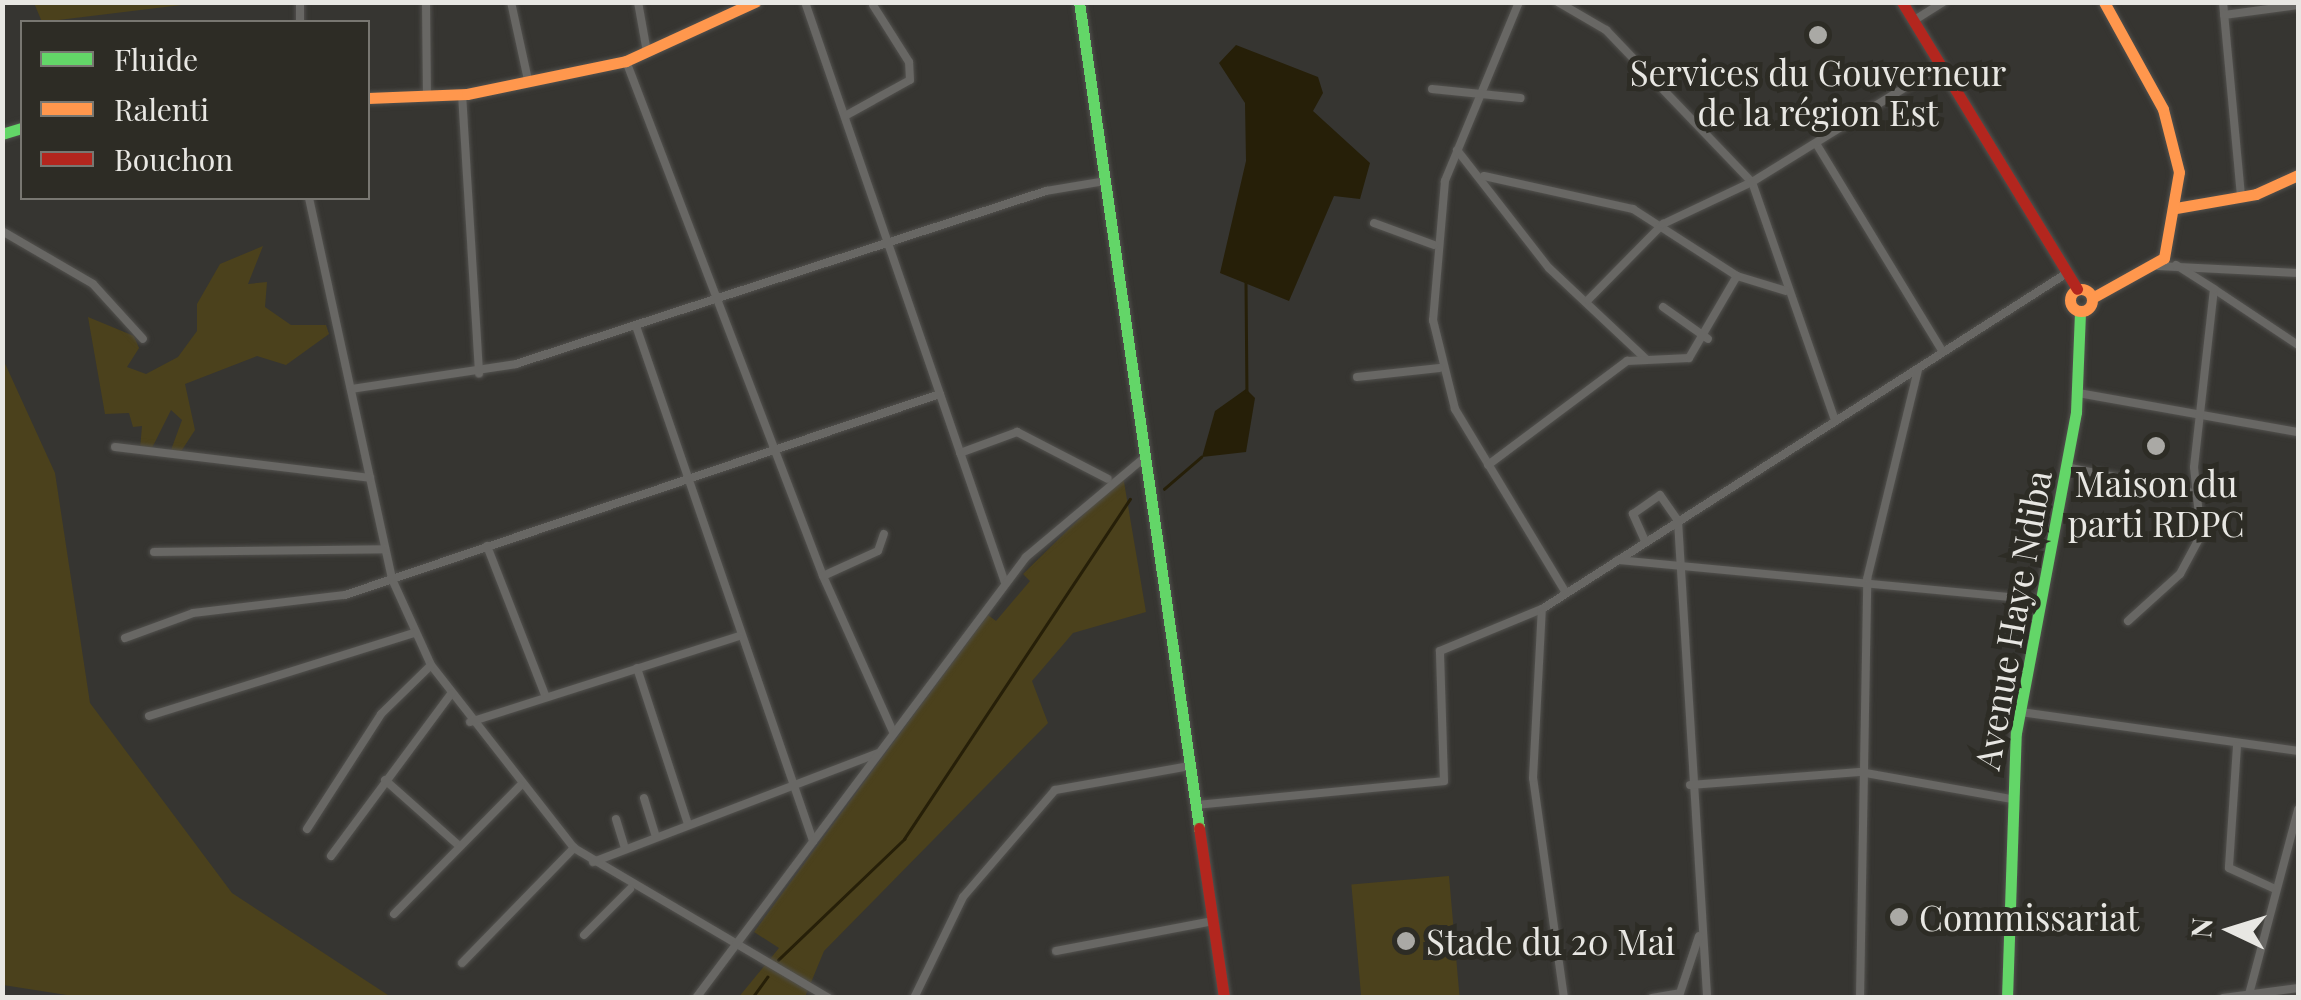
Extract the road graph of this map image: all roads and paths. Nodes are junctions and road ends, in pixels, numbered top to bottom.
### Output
1 (426, 2) edge
2 (510, 2) edge
3 (638, 2) edge
4 (755, 2) edge
5 (805, 2) edge
6 (1079, 2) edge
7 (1518, 2) edge
8 (1558, 2) edge
9 (1902, 2) edge
10 (1944, 2) edge
11 (2223, 2) edge
12 (873, 4) edge
13 (2107, 4) edge
14 (2298, 5) edge
15 (2224, 15) junction
16 (1913, 21) junction
17 (646, 52) junction
18 (626, 61) junction
19 (1940, 66) junction
20 (528, 80) junction
21 (1484, 88) junction
22 (1432, 89) dead end
23 (462, 94) junction
24 (427, 96) junction
25 (370, 98) edge
26 (1521, 98) dead end
27 (845, 116) junction
28 (1817, 145) junction
29 (1457, 150) junction
30 (1484, 176) junction
31 (2298, 176) edge
32 (1105, 181) junction
33 (1752, 182) junction
34 (2241, 197) junction
35 (309, 200) edge
36 (2176, 208) junction
37 (1374, 223) dead end
38 (1663, 224) junction
39 (2, 231) edge
40 (888, 244) junction
41 (1434, 245) junction
42 (2176, 265) junction
43 (2158, 266) junction
44 (2067, 274) junction
45 (2298, 274) edge
46 (1736, 276) junction
47 (2077, 290) junction
48 (2214, 290) junction
49 (1786, 291) junction
50 (716, 296) junction
51 (2092, 298) junction
52 (1588, 300) junction
53 (1662, 306) dead end
54 (2080, 312) junction
55 (636, 326) junction
56 (143, 339) dead end
57 (1708, 339) junction
58 (2298, 345) edge
59 (1943, 352) junction
60 (1647, 360) junction
61 (1440, 368) junction
62 (1918, 368) junction
63 (480, 372) junction
64 (1357, 377) dead end
65 (351, 390) junction
66 (2078, 393) junction
67 (940, 394) junction
68 (2200, 414) junction
69 (1835, 420) junction
70 (2298, 432) edge
71 (114, 446) dead end
72 (778, 450) junction
73 (960, 453) junction
74 (1145, 457) junction
75 (1488, 465) junction
76 (2066, 468) junction
77 (370, 478) junction
78 (1108, 479) junction
79 (685, 480) junction
80 (2198, 494) junction
81 (1678, 521) junction
82 (884, 534) dead end
83 (1645, 541) junction
84 (487, 546) junction
85 (385, 549) junction
86 (154, 552) dead end
87 (1618, 560) junction
88 (1675, 566) junction
89 (823, 576) junction
90 (392, 579) junction
91 (1867, 579) junction
92 (1005, 583) junction
93 (1566, 593) junction
94 (2040, 600) junction
95 (1542, 609) junction
96 (2128, 621) dead end
97 (414, 633) junction
98 (738, 636) junction
99 (125, 638) dead end
100 (431, 665) junction
101 (636, 668) junction
102 (451, 694) junction
103 (546, 697) junction
104 (2019, 712) junction
105 (149, 716) dead end
106 (470, 722) junction
107 (892, 732) junction
108 (2237, 746) junction
109 (2298, 751) edge
110 (882, 752) junction
111 (1190, 766) junction
112 (1860, 772) junction
113 (385, 780) junction
114 (1690, 785) junction
115 (520, 786) junction
116 (791, 786) junction
117 (644, 798) dead end
118 (2011, 799) junction
119 (1196, 806) junction
120 (2298, 810) edge
121 (616, 819) dead end
122 (688, 824) junction
123 (307, 829) dead end
124 (656, 836) junction
125 (813, 841) junction
126 (456, 844) junction
127 (574, 848) junction
128 (625, 849) junction
129 (331, 856) dead end
130 (593, 862) junction
131 (2274, 888) junction
132 (630, 889) junction
133 (394, 914) dead end
134 (1213, 921) junction
135 (584, 935) dead end
136 (1699, 936) junction
137 (736, 946) junction
138 (1056, 951) dead end
139 (462, 963) dead end
140 (2298, 988) edge
141 (2248, 996) edge
142 (696, 998) edge
143 (829, 998) edge
144 (914, 998) edge
145 (1224, 998) edge
146 (1564, 998) edge
147 (1652, 998) edge
148 (1707, 998) edge
149 (1860, 998) edge
150 (2007, 998) edge
151 (2223, 998) edge

1 - 24 street
2 - 20 street
3 - 17 street
4 - 17 main road
5 - 27 street
6 - 32 main road
7 - 21 street
8 - 33 street
9 - 16 main road
10 - 16 street
11 - 15 street
12 - 27 street
13 - 36 main road
14 - 15 street
15 - 34 street
16 - 19 main road
17 - 18 main road
18 - 20 main road
18 - 50 street
19 - 28 street
19 - 44 main road
20 - 23 main road
21 - 22 street
21 - 26 street
21 - 29 street
23 - 24 main road
23 - 63 street
24 - 25 main road
27 - 40 street
28 - 33 street
28 - 59 street
29 - 30 street
29 - 41 street
30 - 38 street
30 - 52 street
31 - 34 main road
32 - 40 street
32 - 74 main road
33 - 38 street
33 - 49 street
34 - 36 main road
35 - 65 street
36 - 43 main road
37 - 41 street
38 - 46 street
38 - 52 street
39 - 56 street
40 - 50 street
40 - 67 street
41 - 61 street
42 - 43 street
42 - 45 street
42 - 48 street
43 - 51 main road
44 - 47 main road
44 - 59 street
46 - 49 street
46 - 57 street
47 - 51 main road
47 - 54 main road, Avenue Haye Ndiba
48 - 58 street
48 - 68 street
49 - 69 street
50 - 55 street
50 - 72 street
51 - 54 main road
52 - 60 street
53 - 57 street
54 - 66 main road, Avenue Haye Ndiba
55 - 63 street
55 - 79 street
57 - 60 street
59 - 62 street
60 - 75 street
61 - 64 street
61 - 75 street
62 - 69 street
62 - 91 street
63 - 65 street
65 - 77 street
66 - 68 street
66 - 76 main road, Avenue Haye Ndiba
67 - 72 street
67 - 73 street
68 - 70 street
68 - 80 street
69 - 81 street
71 - 77 street
72 - 79 street
72 - 89 street
73 - 78 street
73 - 92 street
74 - 78 street
74 - 111 main road
75 - 93 street
76 - 80 street
76 - 94 main road, Avenue Haye Ndiba
77 - 85 street
78 - 92 street
79 - 84 street
79 - 98 street
80 - 96 street
81 - 83 street
81 - 83 street
81 - 88 street
82 - 89 street
83 - 87 street
84 - 90 street
84 - 103 street
85 - 86 street
85 - 90 street
87 - 88 street
87 - 93 street
88 - 91 street
88 - 114 street
89 - 107 street
90 - 97 street
90 - 99 street
91 - 94 street
91 - 112 street
92 - 107 street
93 - 95 street
94 - 104 main road, Avenue Haye Ndiba
95 - 119 street
95 - 146 street
97 - 100 street
97 - 105 street
98 - 101 street
98 - 116 street
100 - 102 street
100 - 123 street
101 - 103 street
101 - 122 street
102 - 106 street
102 - 113 street
103 - 106 street
104 - 108 street
104 - 118 main road, Avenue Haye Ndiba
106 - 115 street
107 - 110 street
108 - 109 street
108 - 131 street
110 - 116 street
110 - 125 street
111 - 119 main road
111 - 144 street
112 - 114 street
112 - 118 street
112 - 149 street
113 - 126 street
113 - 129 street
114 - 136 street
115 - 126 street
115 - 127 street
116 - 122 street
116 - 125 street
117 - 124 street
118 - 150 main road, Avenue Haye Ndiba
119 - 134 main road
120 - 131 street
121 - 128 street
122 - 124 street
124 - 128 street
125 - 137 street
126 - 133 street
127 - 130 street
127 - 139 street
128 - 130 street
130 - 132 street
131 - 141 street
132 - 135 street
132 - 137 street
134 - 138 street
134 - 145 main road
136 - 147 street
136 - 148 street
137 - 142 street
137 - 143 street
140 - 141 street
141 - 151 street

